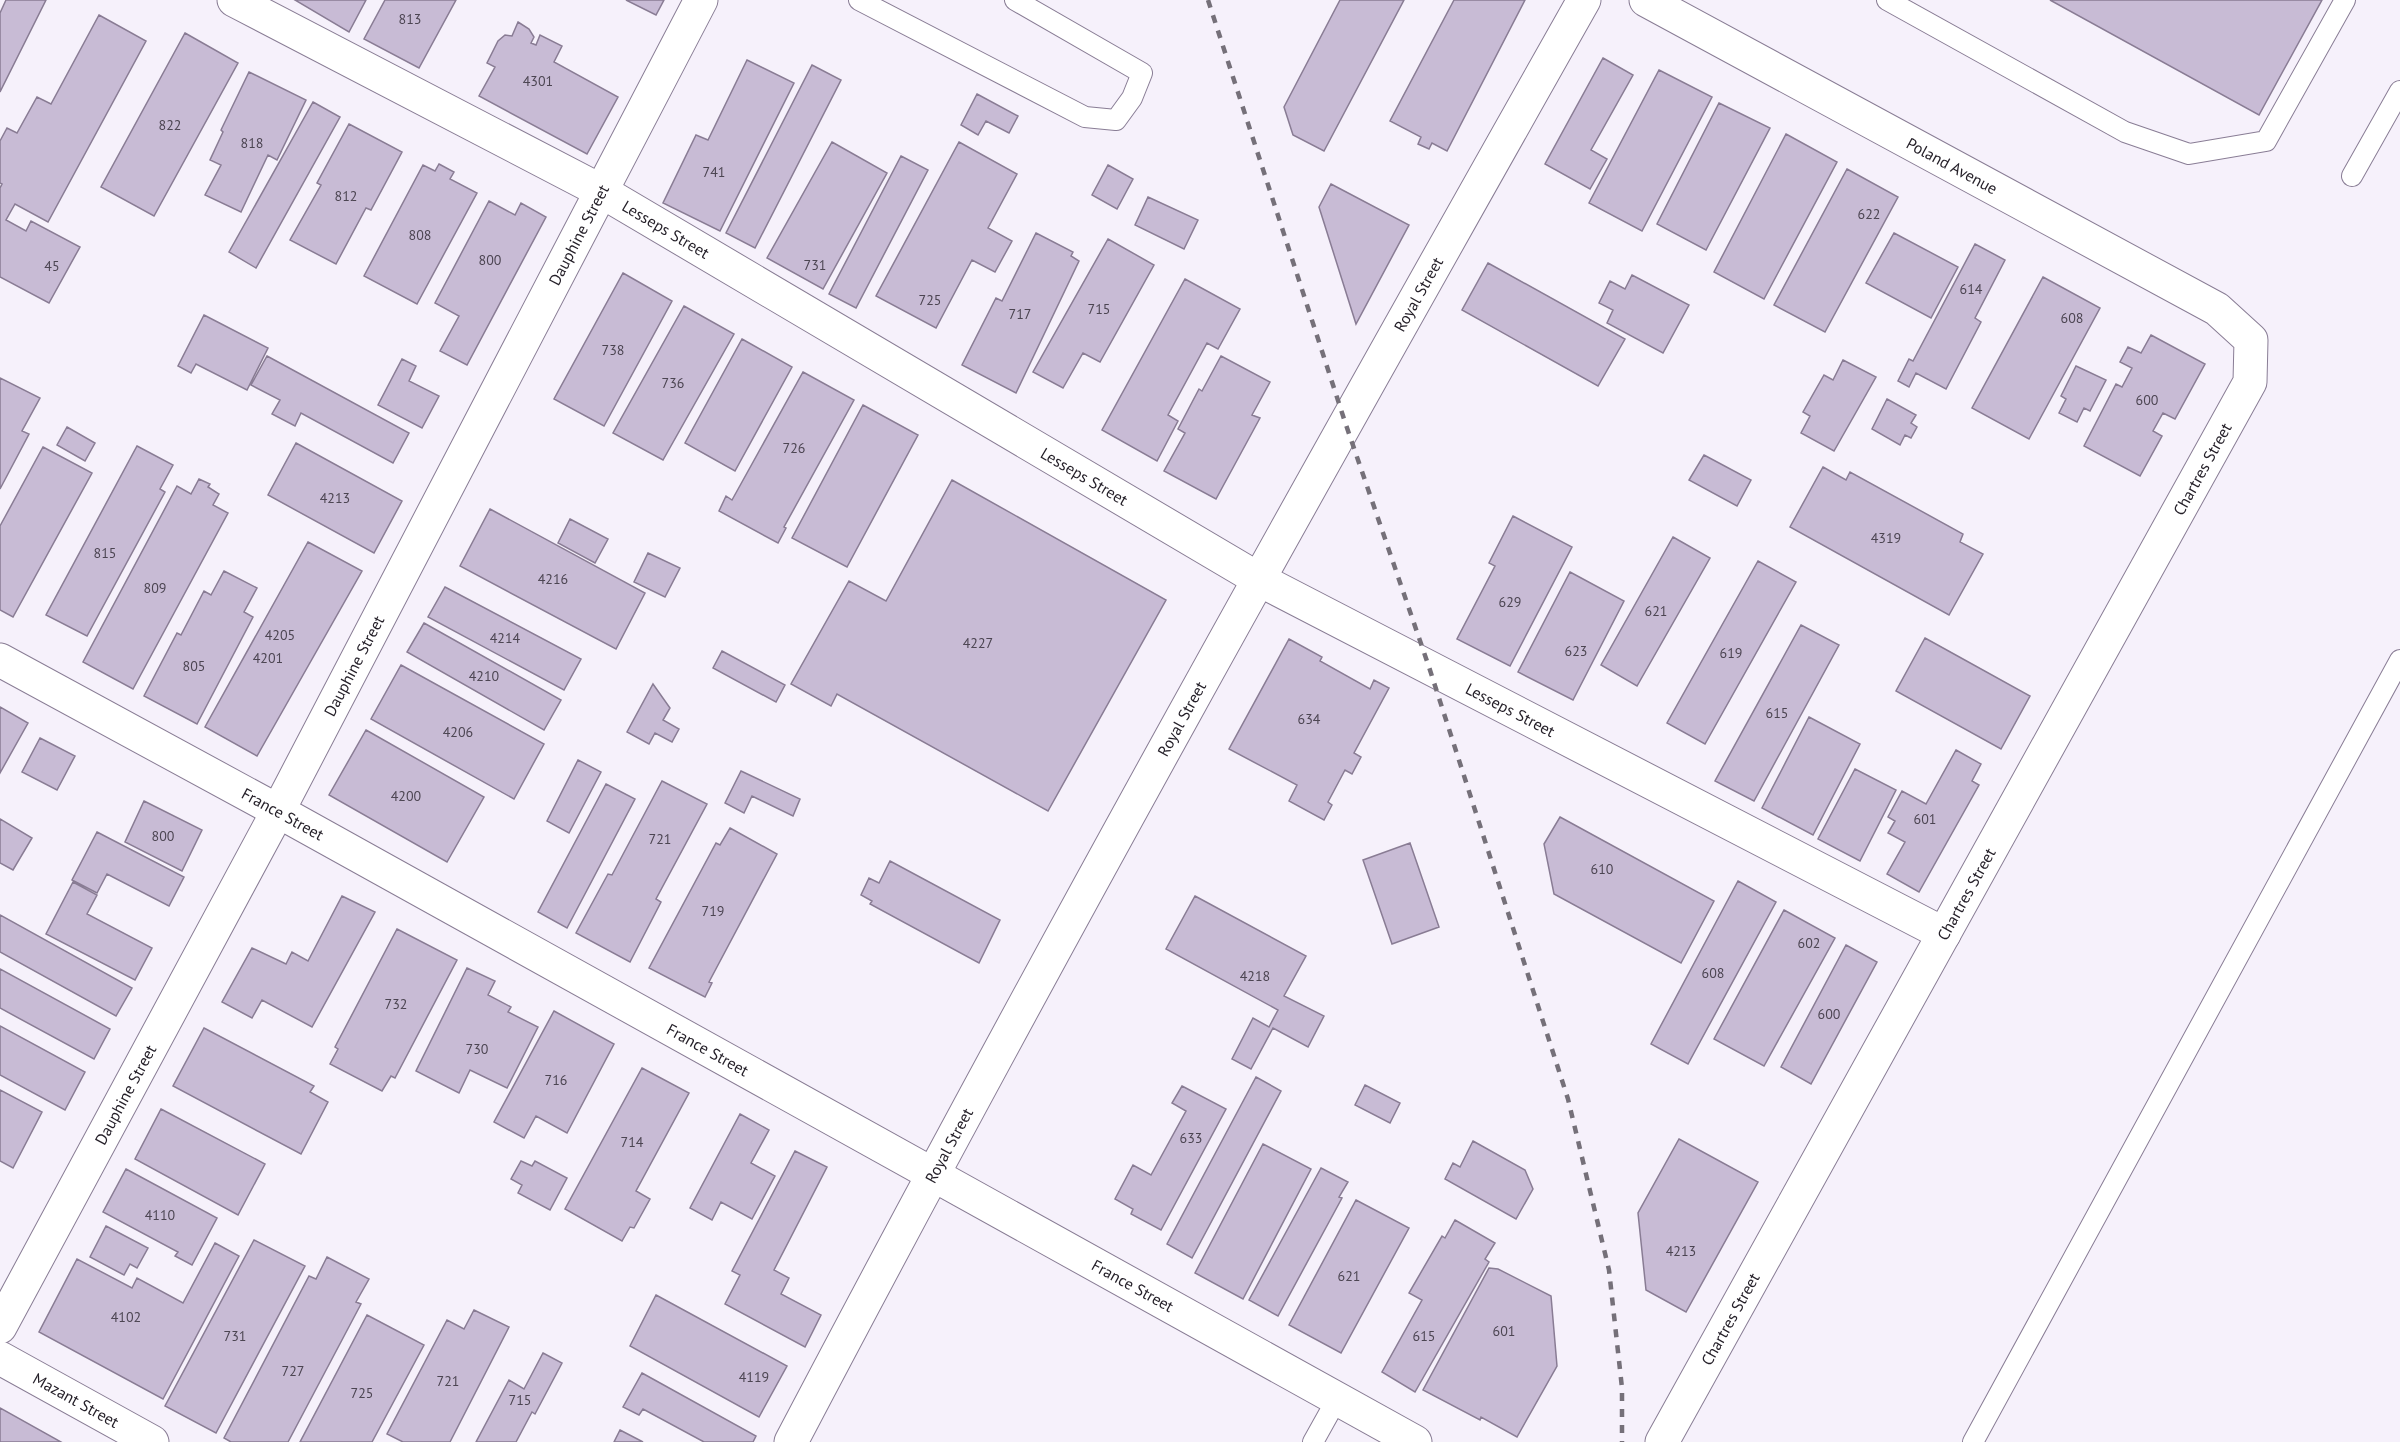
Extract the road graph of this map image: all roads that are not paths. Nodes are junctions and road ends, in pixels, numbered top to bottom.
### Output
1 (234, 0) edge
2 (702, 0) edge
3 (859, 0) edge
4 (1015, 0) edge
5 (1584, 0) edge
6 (1646, 0) edge
7 (1887, 0) edge
8 (2345, 0) edge
9 (2400, 91) edge
10 (2352, 177) dead end
11 (601, 191) junction
12 (2251, 340) joint
13 (1260, 580) junction
14 (0, 660) edge
15 (2400, 660) edge
16 (278, 811) junction
17 (1944, 934) junction
18 (931, 1174) junction
19 (0, 1327) edge
20 (0, 1358) edge
21 (1337, 1399) junction
22 (152, 1442) edge
23 (791, 1442) edge
24 (1313, 1442) edge
25 (1415, 1442) edge
26 (1662, 1442) edge
27 (1973, 1442) edge

1 - 11 street, Lesseps Street
2 - 11 street, Dauphine Street
3 - 4 lane
5 - 13 street, Royal Street
6 - 12 street, Poland Avenue
7 - 8 lane
9 - 10 lane
11 - 13 street, Lesseps Street
11 - 16 street, Dauphine Street
12 - 17 street, Chartres Street
13 - 17 street, Lesseps Street
13 - 18 street, Royal Street
14 - 16 street, France Street
15 - 27 lane
16 - 18 street, France Street
16 - 19 street, Dauphine Street
17 - 26 street, Chartres Street
18 - 21 street, France Street
18 - 23 street, Royal Street
20 - 22 street, Mazant Street
21 - 24 lane
21 - 25 street, France Street

